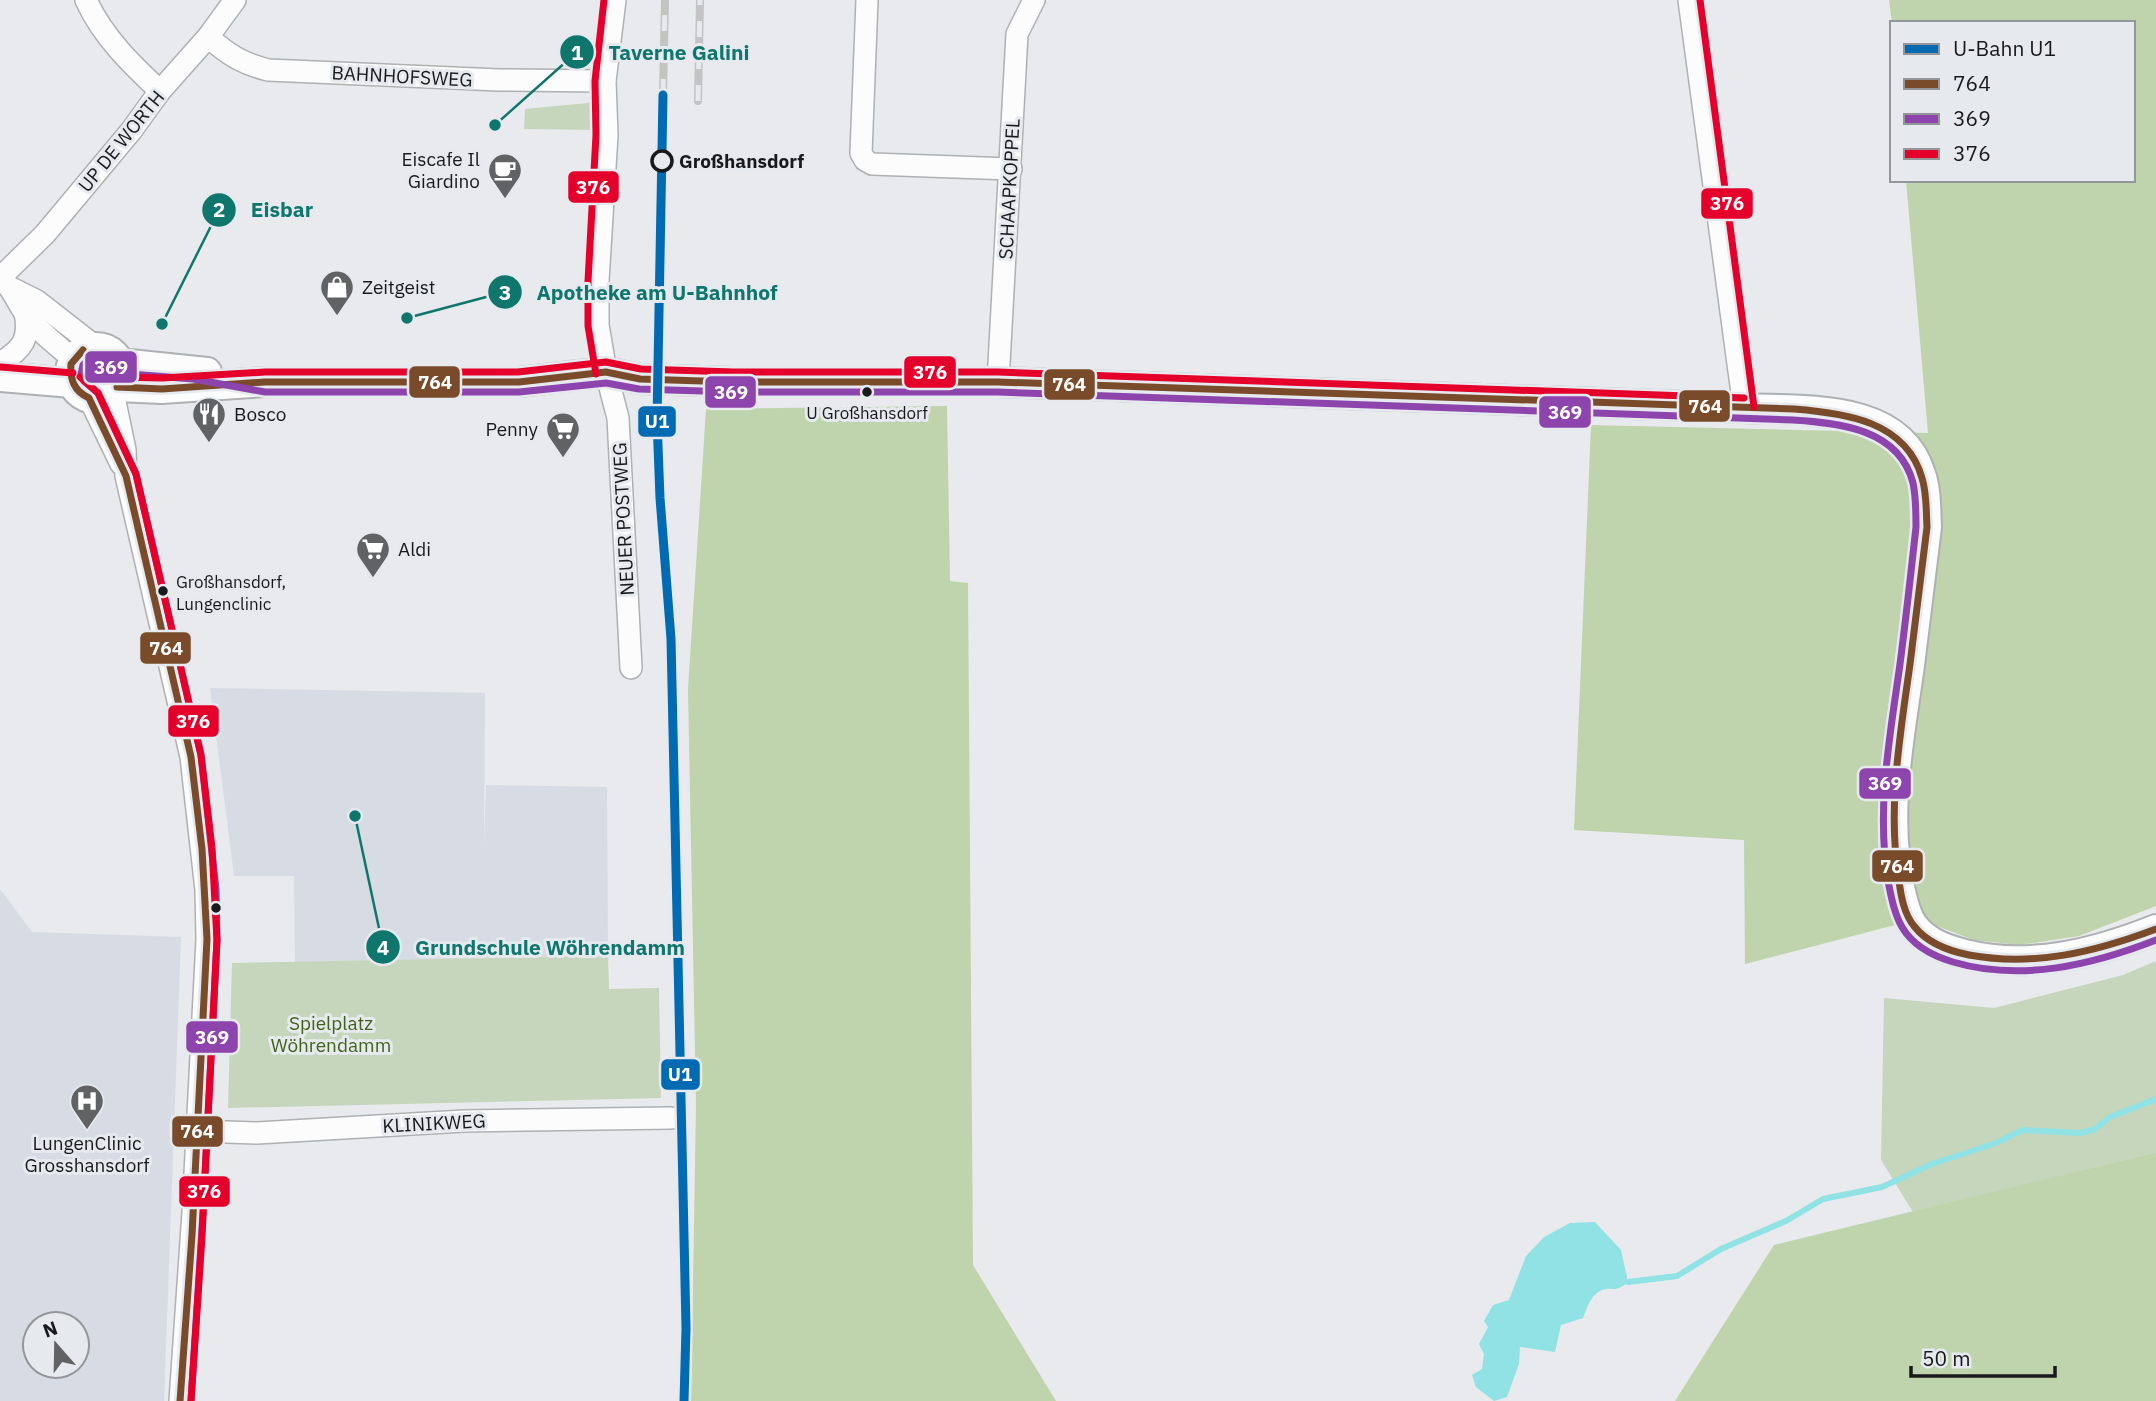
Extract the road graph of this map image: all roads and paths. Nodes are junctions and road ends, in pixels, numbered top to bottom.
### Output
1 (86, 0) edge
2 (235, 0) edge
3 (615, 0) edge
4 (867, 0) edge
5 (1034, 0) edge
6 (1689, 0) edge
7 (208, 37) junction
8 (605, 81) junction
9 (160, 91) junction
10 (1011, 169) junction
11 (5, 281) edge
12 (25, 312) junction
13 (0, 365) edge
14 (606, 372) junction
15 (94, 374) junction
16 (0, 377) edge
17 (998, 383) junction
18 (1744, 408) junction
19 (631, 668) dead end
20 (2156, 929) edge
21 (671, 1118) dead end
22 (197, 1131) junction
23 (180, 1401) edge

1 - 9 street
2 - 7 street, UP DE WORTH
3 - 8 street, NEUER POSTWEG
4 - 10 street
5 - 10 street, SCHAAPKOPPEL
6 - 18 street
7 - 8 street, BAHNHOFSWEG
7 - 9 street, UP DE WORTH
8 - 14 street, NEUER POSTWEG
9 - 11 street, UP DE WORTH
10 - 17 street, SCHAAPKOPPEL
11 - 12 street
11 - 15 street
12 - 13 street
12 - 15 street
13 - 15 main road
14 - 15 main road
14 - 17 main road
14 - 19 street, NEUER POSTWEG
15 - 16 main road
15 - 22 street
17 - 18 main road
18 - 20 main road
21 - 22 street, KLINIKWEG
22 - 23 street

